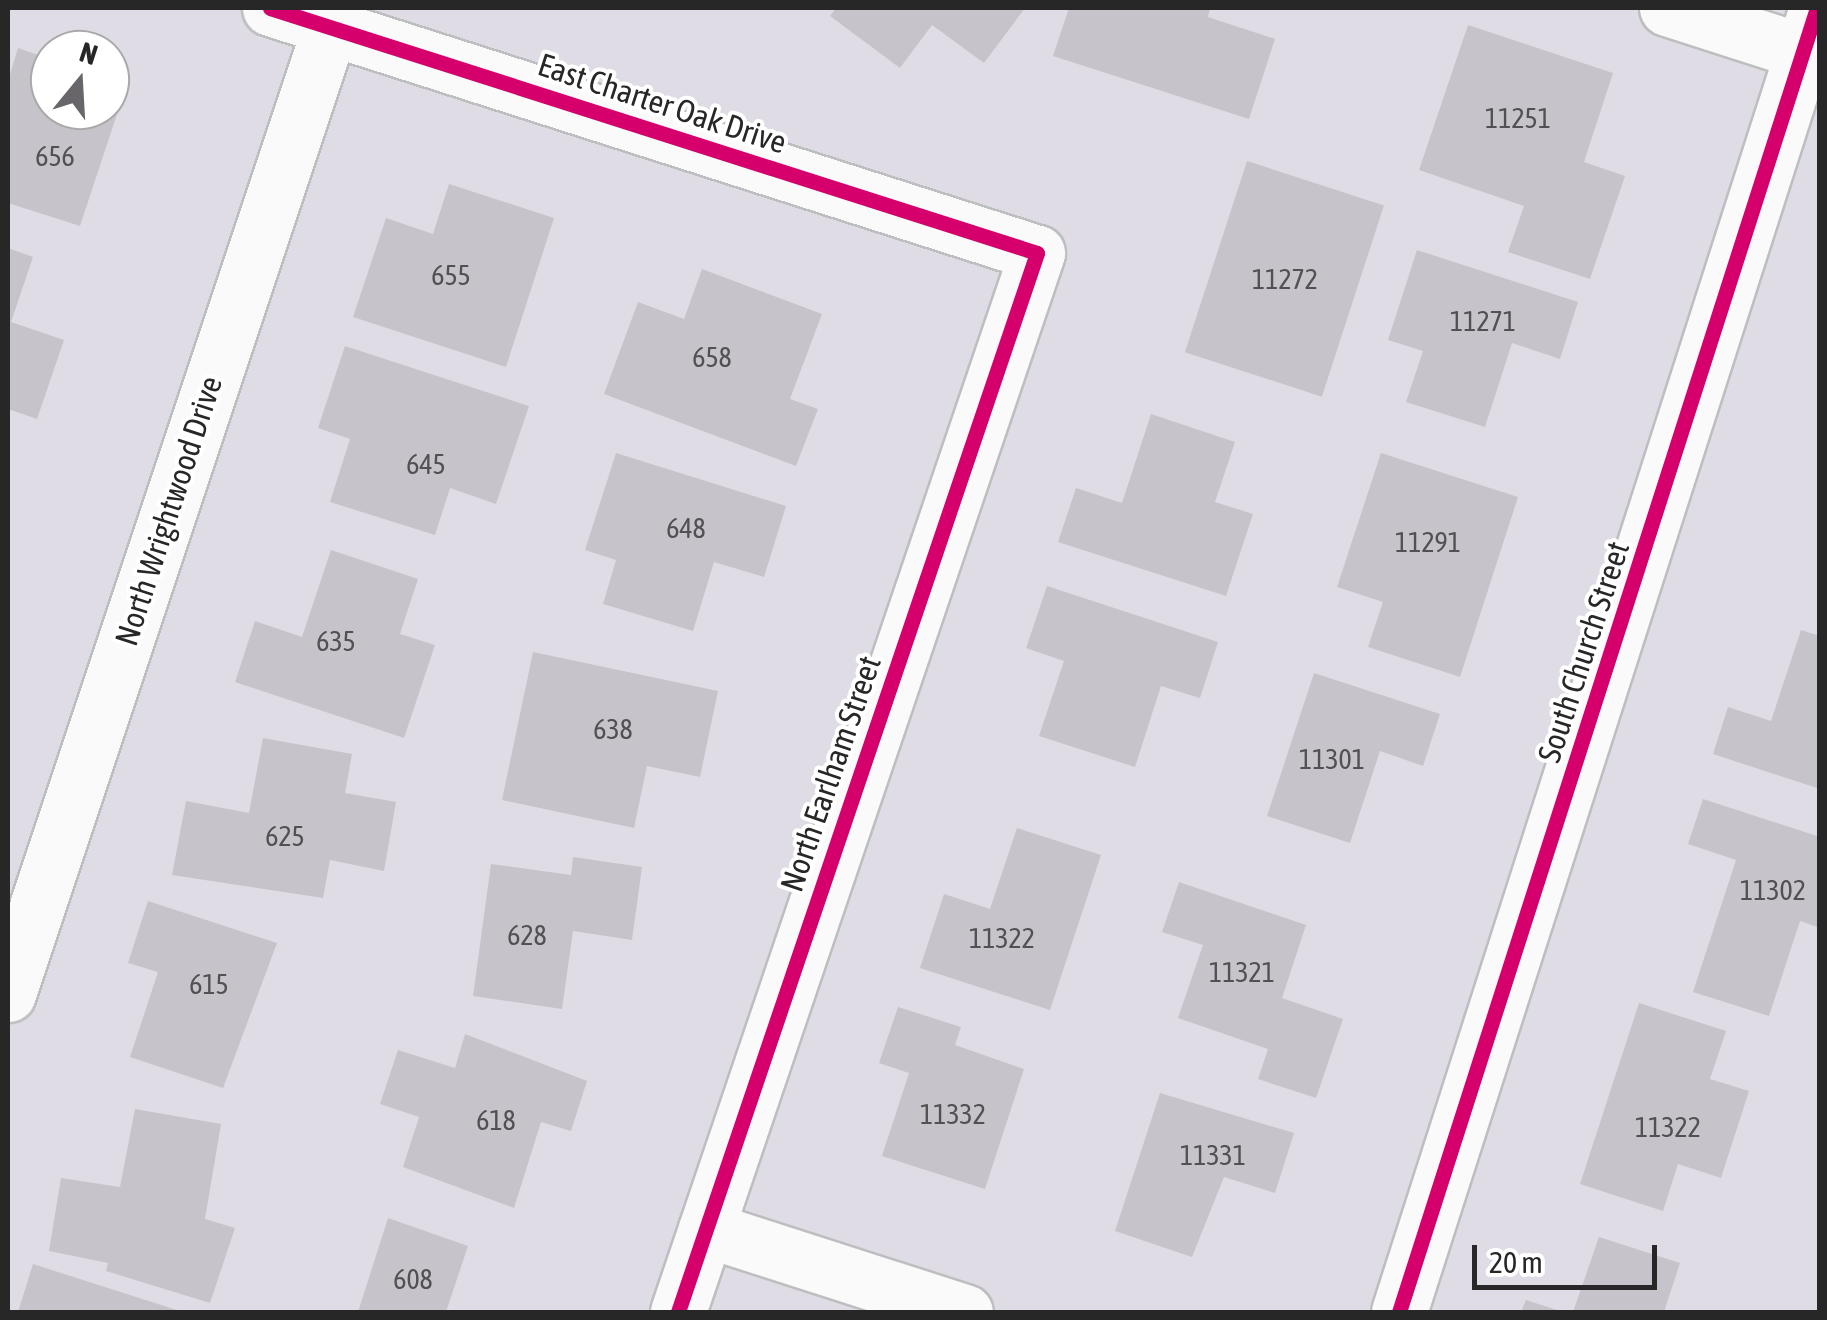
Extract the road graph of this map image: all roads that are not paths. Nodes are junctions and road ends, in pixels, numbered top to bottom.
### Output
1 (270, 8) edge
2 (1667, 8) edge
3 (330, 28) junction
4 (1814, 39) edge
5 (1037, 253) joint
6 (8, 994) edge
7 (706, 1228) junction
8 (678, 1312) edge
9 (965, 1312) edge
10 (1399, 1312) edge

1 - 3 street, East Charter Oak Drive
2 - 4 street
3 - 5 street, East Charter Oak Drive
3 - 6 street, North Wrightwood Drive
4 - 10 street, South Church Street
5 - 7 street, North Earlham Street
7 - 8 street, North Earlham Street
7 - 9 street

